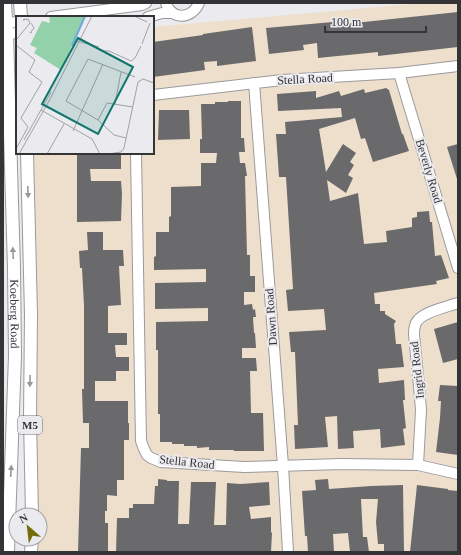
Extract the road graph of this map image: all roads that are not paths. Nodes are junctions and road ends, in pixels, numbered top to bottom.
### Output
1 (5, 3) edge
2 (20, 3) edge
3 (146, 3) edge
4 (166, 3) edge
5 (199, 5) edge
6 (173, 13) junction
7 (21, 16) edge
8 (59, 16) edge
9 (152, 16) edge
10 (12, 28) edge
11 (458, 66) edge
12 (399, 73) junction
13 (254, 83) junction
14 (154, 95) edge
15 (27, 154) edge
16 (136, 154) edge
17 (458, 268) edge
18 (458, 303) edge
19 (418, 465) junction
20 (283, 466) junction
21 (458, 474) edge
22 (32, 507) edge
23 (8, 552) edge
24 (288, 552) edge

1 - 10 main road, Koeberg Road / M5
2 - 7 main road
3 - 8 street
4 - 6 street
5 - 6 street
6 - 9 street
23 -> 10 main road, Koeberg Road / M5
11 - 12 street, Stella Road
12 - 13 street, Stella Road
12 - 17 street, Beverly Road
13 - 14 street, Stella Road
13 - 20 street, Dawn Road
15 -> 22 main road, Koeberg Road / M5
16 - 20 street, Stella Road
18 - 19 street, Ingrid Road
19 - 20 street, Stella Road
19 - 21 street, Stella Road
20 - 24 street, Dawn Road

